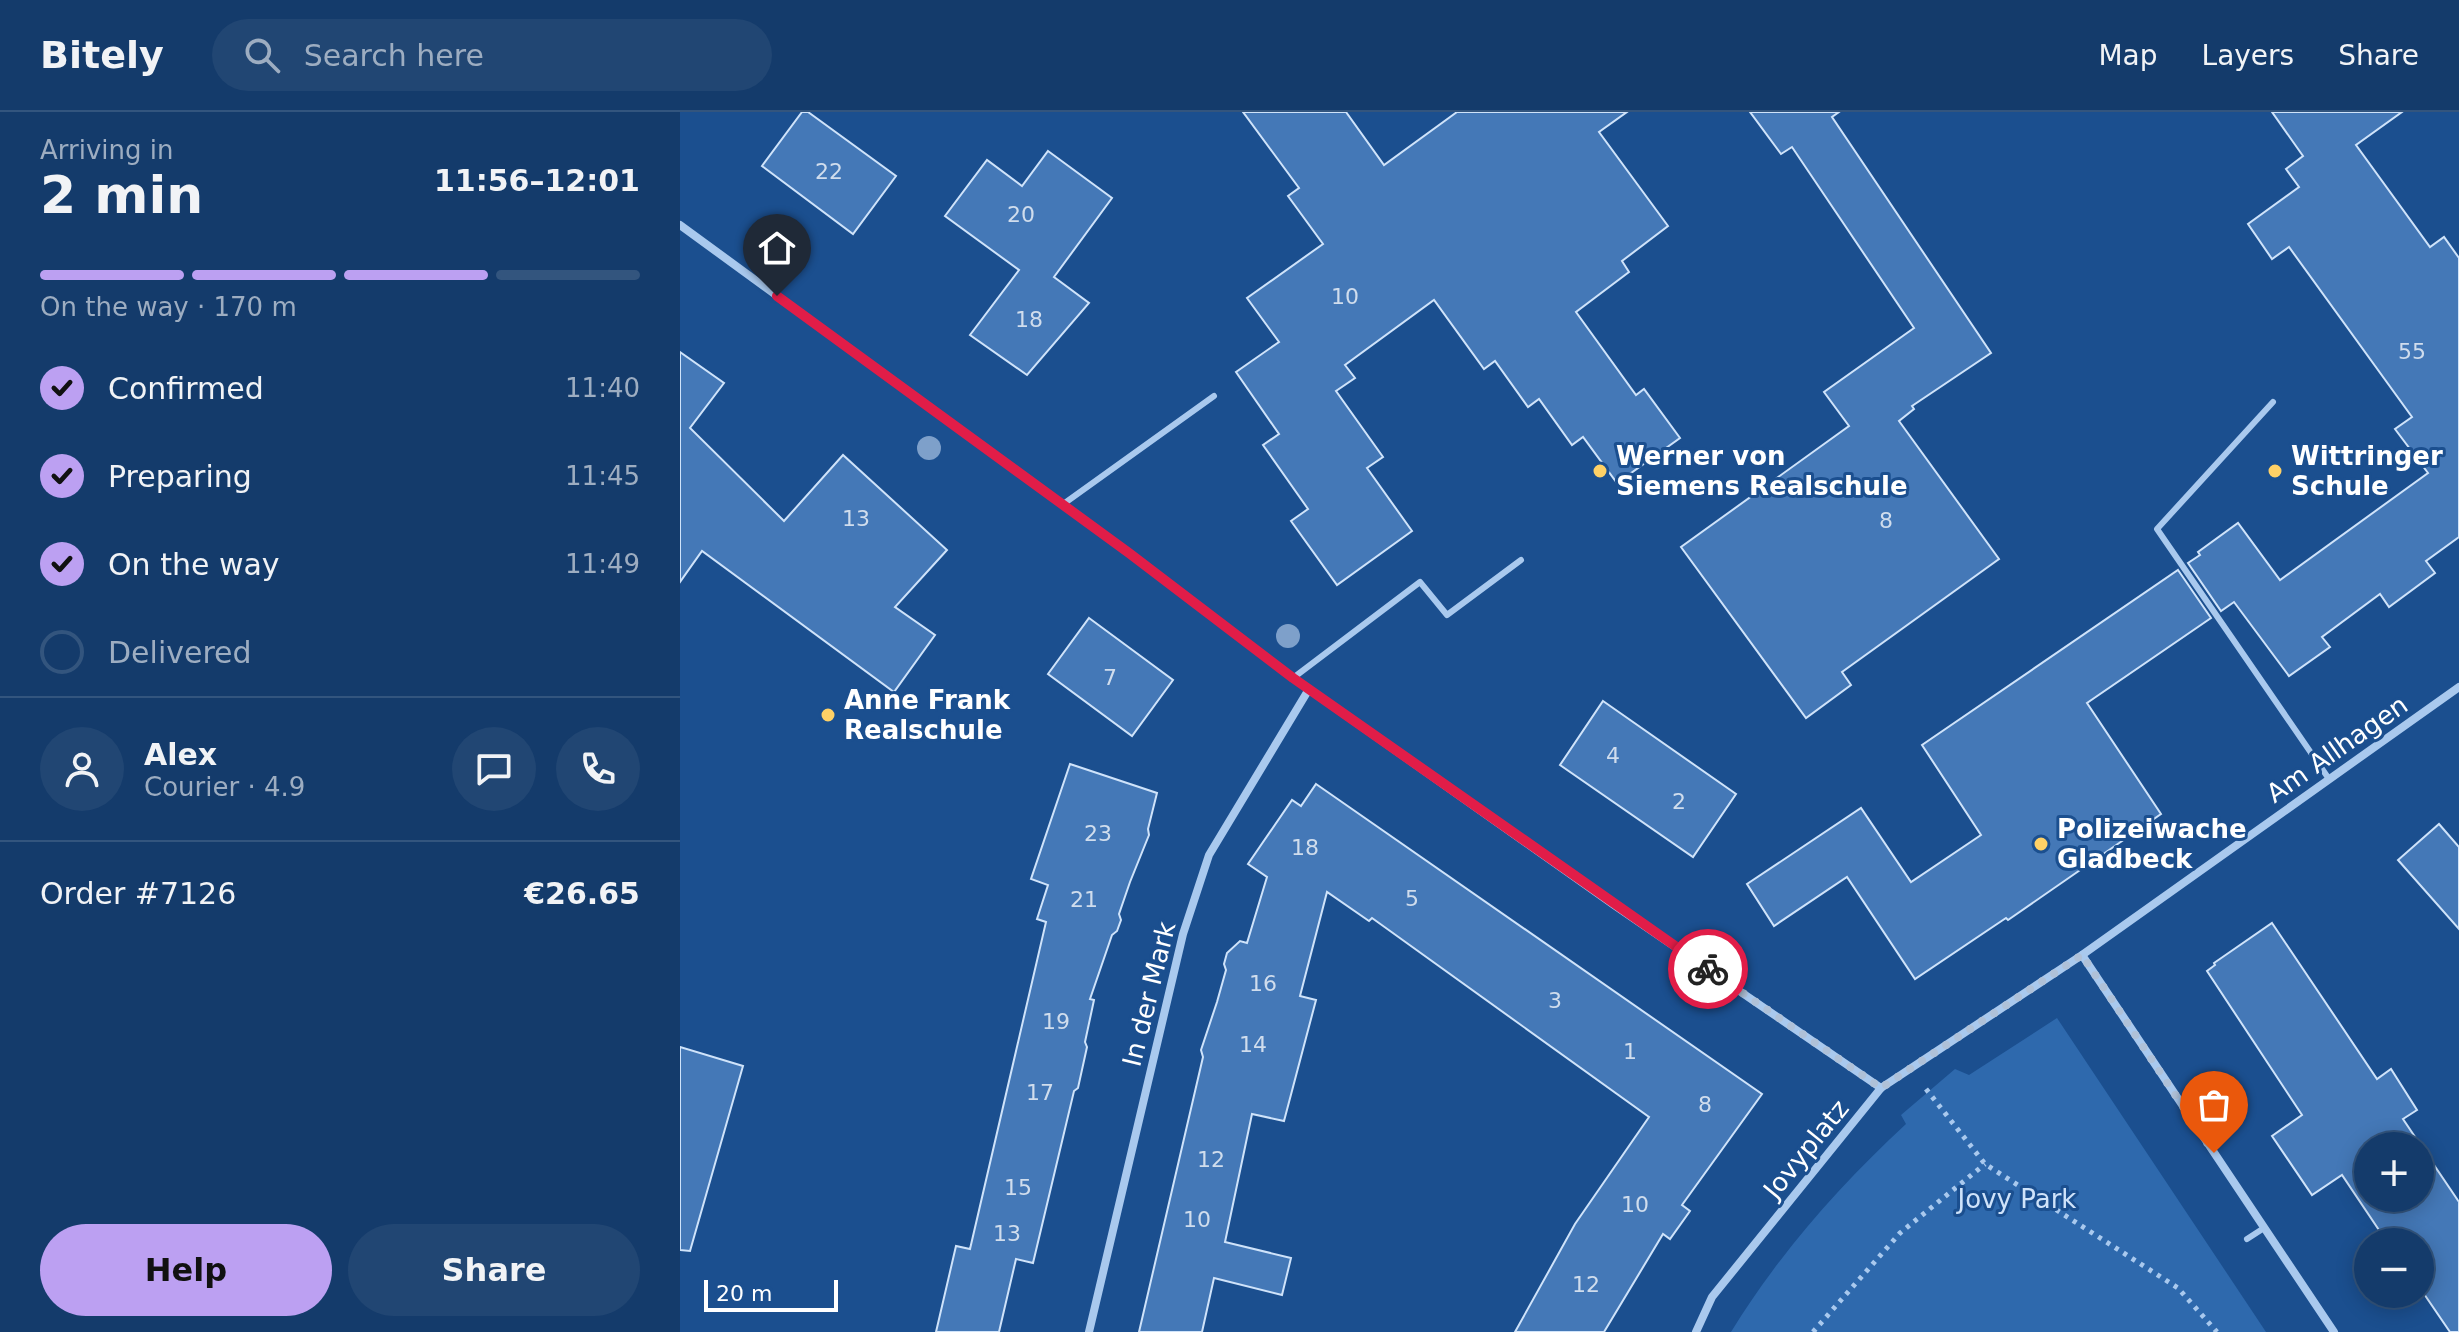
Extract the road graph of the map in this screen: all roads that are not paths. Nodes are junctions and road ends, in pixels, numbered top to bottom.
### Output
1 (680, 225) edge
2 (1214, 396) dead end
3 (2273, 402) dead end
4 (1062, 505) junction
5 (1521, 560) dead end
6 (1293, 678) junction
7 (2459, 687) edge
8 (1309, 689) junction
9 (2329, 779) junction
10 (2082, 955) junction
11 (1881, 1088) junction
12 (2264, 1228) junction
13 (2247, 1239) dead end
14 (1089, 1332) edge
15 (1696, 1332) edge
16 (2334, 1332) edge

1 - 4 street
2 - 4 lane
3 - 9 lane
4 - 6 street
5 - 6 lane
6 - 8 street
7 - 9 street, Am Allhagen
8 - 11 street
8 - 14 street, In der Mark
9 - 10 street, Am Allhagen
10 - 11 street, Jovyplatz
10 - 12 street
11 - 15 street, Jovyplatz
12 - 13 lane
12 - 16 street

